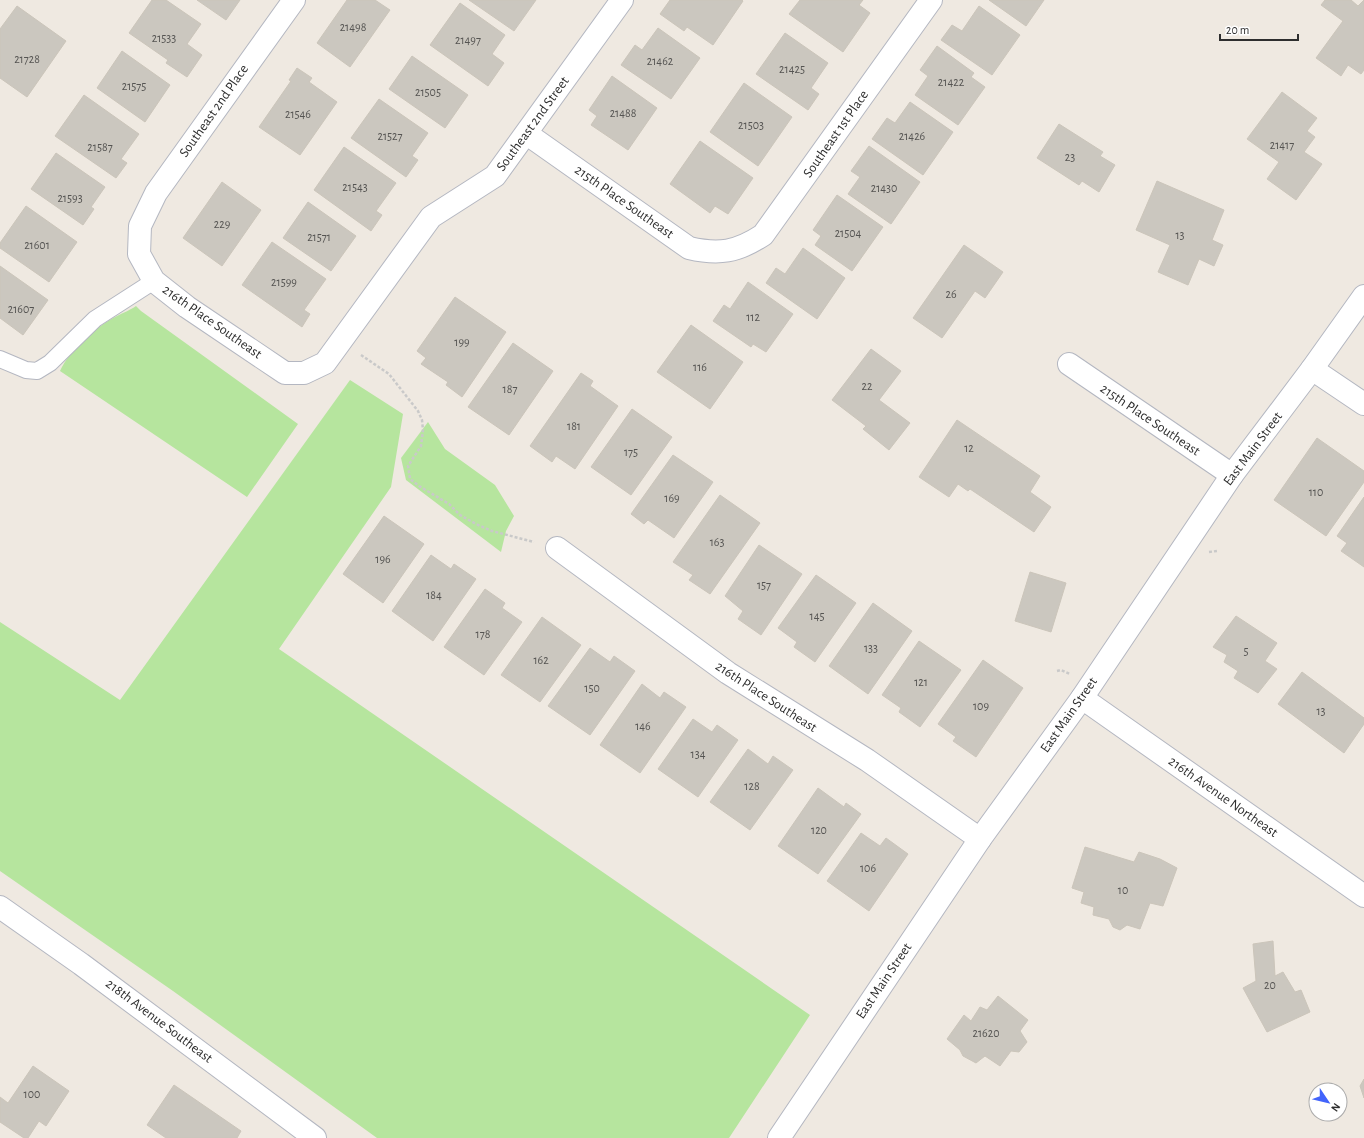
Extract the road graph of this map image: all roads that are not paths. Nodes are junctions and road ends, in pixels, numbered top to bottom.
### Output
1 (294, 0) edge
2 (622, 0) edge
3 (931, 0) edge
4 (527, 134) junction
5 (140, 226) joint
6 (728, 251) joint
7 (154, 280) junction
8 (1364, 296) edge
9 (0, 359) edge
10 (325, 363) joint
11 (1069, 364) dead end
12 (1312, 369) junction
13 (1364, 404) edge
14 (1232, 475) junction
15 (557, 548) road end
16 (1082, 698) junction
17 (980, 839) junction
18 (1364, 896) edge
19 (0, 907) edge
20 (313, 1137) edge
21 (779, 1138) edge

1 - 5 street, Southeast 2nd Place
2 - 4 street, Southeast 2nd Street
3 - 6 street, Southeast 1st Place
4 - 6 street, 215th Place Southeast
4 - 10 street, Southeast 2nd Street
5 - 7 street, 216th Place Southeast
7 - 9 lane
7 - 10 street, 216th Place Southeast
8 - 12 street, East Main Street
11 - 14 street, 215th Place Southeast
12 - 13 street
12 - 14 street, East Main Street
14 - 16 street, East Main Street
15 - 17 street, 216th Place Southeast
16 - 17 street, East Main Street
16 - 18 street, 216th Avenue Northeast
17 - 21 street, East Main Street
19 - 20 street, 218th Avenue Southeast

